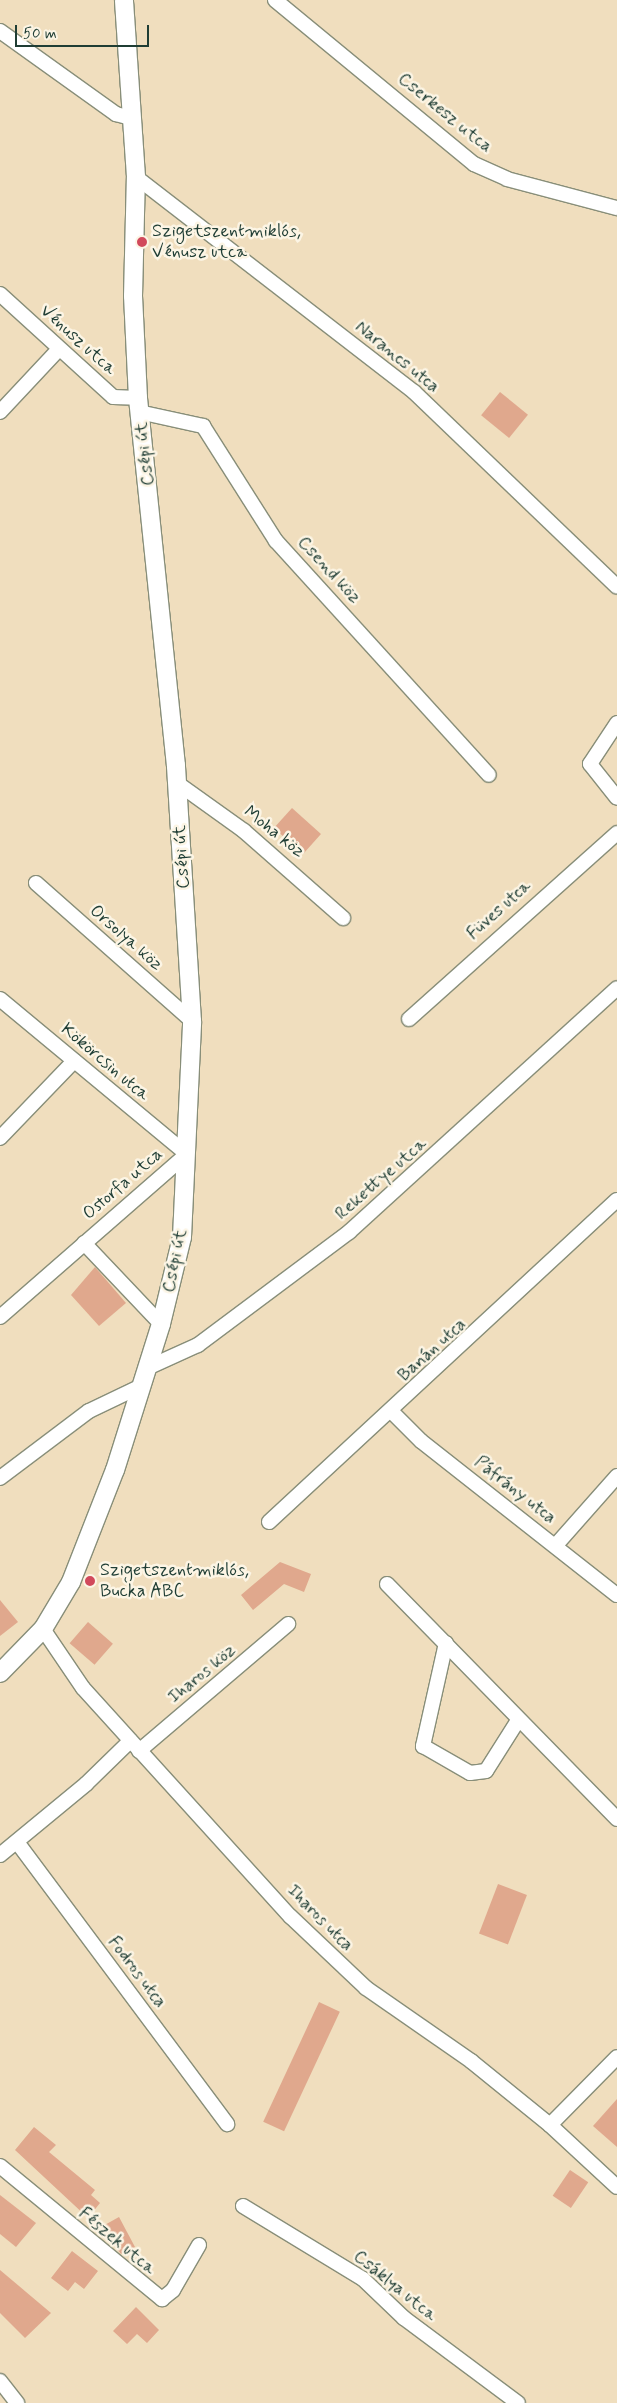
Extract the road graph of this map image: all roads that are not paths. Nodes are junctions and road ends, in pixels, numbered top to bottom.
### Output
1 (124, 0) edge
2 (275, 0) edge
3 (0, 31) edge
4 (131, 118) junction
5 (136, 177) junction
6 (617, 208) edge
7 (0, 294) edge
8 (58, 350) junction
9 (139, 405) junction
10 (0, 412) edge
11 (617, 586) edge
12 (617, 723) edge
13 (489, 775) dead end
14 (177, 783) junction
15 (617, 798) edge
16 (617, 832) edge
17 (36, 883) dead end
18 (343, 918) dead end
19 (617, 988) edge
20 (0, 999) edge
21 (409, 1019) dead end
22 (192, 1021) junction
23 (74, 1061) junction
24 (0, 1138) edge
25 (187, 1154) junction
26 (617, 1200) edge
27 (84, 1244) junction
28 (0, 1317) edge
29 (161, 1324) junction
30 (147, 1368) junction
31 (139, 1387) junction
32 (392, 1412) junction
33 (617, 1476) edge
34 (0, 1478) edge
35 (269, 1522) dead end
36 (556, 1545) junction
37 (387, 1584) dead end
38 (617, 1595) edge
39 (288, 1624) dead end
40 (43, 1629) junction
41 (446, 1643) junction
42 (0, 1674) edge
43 (517, 1722) junction
44 (135, 1746) junction
45 (617, 1819) edge
46 (17, 1842) junction
47 (0, 1855) edge
48 (617, 2057) edge
49 (227, 2124) dead end
50 (550, 2125) junction
51 (0, 2166) edge
52 (617, 2187) edge
53 (243, 2206) dead end
54 (199, 2245) dead end
55 (0, 2381) edge
56 (17, 2403) edge
57 (518, 2403) edge

1 - 4 street, Csépi út
2 - 6 street, Cserkesz utca
3 - 4 street
4 - 5 street, Csépi út
5 - 9 street, Csépi út
5 - 11 street, Narancs utca
7 - 8 street, Vénusz utca
8 - 9 street, Vénusz utca
8 - 10 street
9 - 13 street, Csend köz
9 - 14 street, Csépi út
12 - 15 street
14 - 18 street, Moha köz
14 - 22 street, Csépi út
16 - 21 street, Füves utca
17 - 22 street, Orsolya köz
19 - 30 street, Rekettye utca
20 - 23 street, Kökörcsin utca
22 - 25 street, Csépi út
23 - 24 street
23 - 25 street, Kökörcsin utca
25 - 27 street, Ostorfa utca
25 - 29 street, Csépi út
26 - 32 street, Banán utca
27 - 28 street, Ostorfa utca
27 - 29 street, Ostorfa utca
29 - 30 street, Csépi út
30 - 31 street, Csépi út
31 - 34 street
31 - 40 street, Csépi út
32 - 35 street, Banán utca
32 - 36 street, Páfrány utca
33 - 36 street
36 - 38 street, Páfrány utca
37 - 41 street
39 - 44 street, Iharos köz
40 - 42 street, Csépi út
40 - 44 street, Iharos utca
41 - 43 street
41 - 43 street
43 - 45 street
44 - 46 street
44 - 50 street, Iharos utca
46 - 47 street
46 - 49 street, Fodros utca
48 - 50 street
50 - 52 street, Iharos utca
51 - 54 street, Fészek utca
53 - 57 street, Csáklya utca
55 - 56 street

